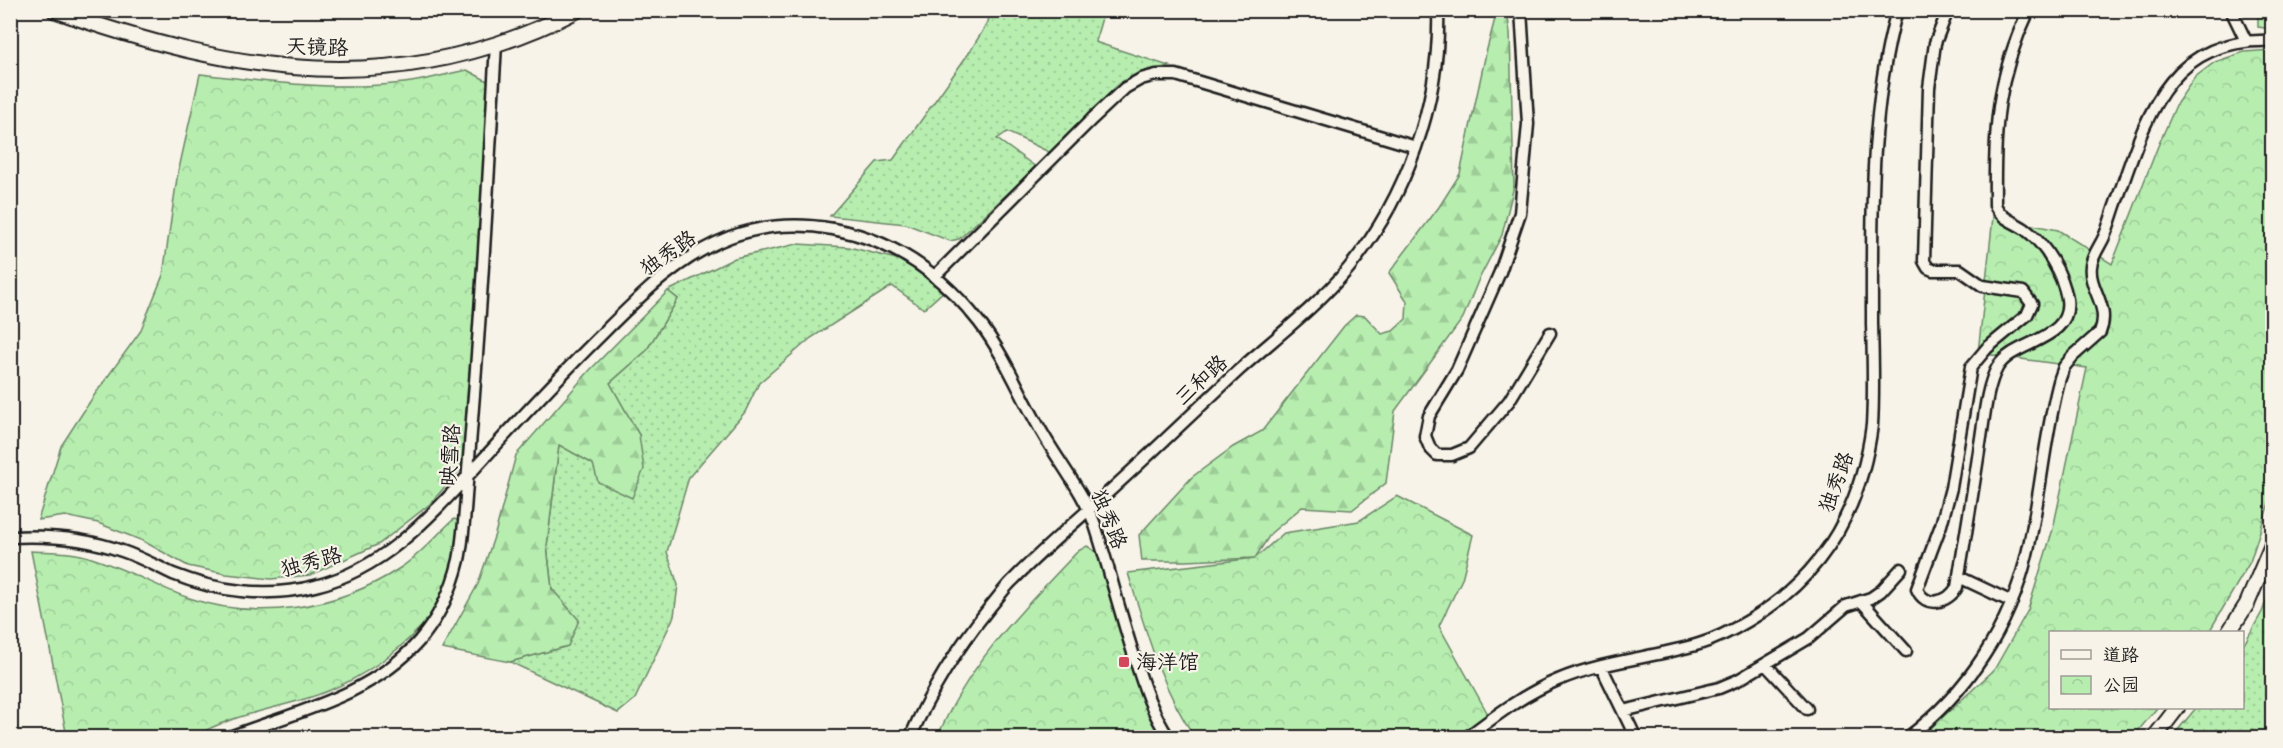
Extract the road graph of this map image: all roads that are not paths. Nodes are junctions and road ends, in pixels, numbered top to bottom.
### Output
1 (54, 10) edge
2 (578, 10) edge
3 (1438, 10) edge
4 (1521, 10) edge
5 (1897, 10) edge
6 (1948, 10) edge
7 (2030, 10) edge
8 (2231, 10) edge
9 (2246, 41) junction
10 (2272, 41) edge
11 (496, 44) junction
12 (1416, 147) junction
13 (935, 276) junction
14 (1550, 333) dead end
15 (468, 476) junction
16 (1089, 510) junction
17 (10, 537) edge
18 (2272, 544) edge
19 (1901, 570) dead end
20 (1959, 577) junction
21 (1861, 601) junction
22 (2012, 602) junction
23 (2230, 631) edge
24 (1906, 651) dead end
25 (1766, 665) junction
26 (1601, 666) junction
27 (1807, 709) dead end
28 (2176, 709) edge
29 (1623, 711) junction
30 (227, 738) edge
31 (910, 738) edge
32 (1169, 738) edge
33 (1466, 738) edge
34 (1636, 738) edge
35 (1907, 738) edge
36 (2154, 738) edge

1 - 11 street, 天镜路
2 - 11 street, 天镜路
3 - 12 street, 三和路
4 - 14 street
5 - 26 street, 独秀路
6 - 20 street
7 - 20 street
8 - 9 street
9 - 10 street
9 - 22 street
11 - 15 street, 映雪路
12 - 13 street
12 - 16 street, 三和路
13 - 15 street, 独秀路
13 - 16 street, 独秀路
15 - 17 street, 独秀路
15 - 30 street, 映雪路
16 - 31 street, 三和路
16 - 32 street, 独秀路
18 - 23 street
19 - 21 street
20 - 22 street
21 - 24 street
21 - 25 street
22 - 35 street
25 - 27 street
25 - 29 street
26 - 29 street
26 - 33 street, 独秀路
28 - 36 street
29 - 34 street

